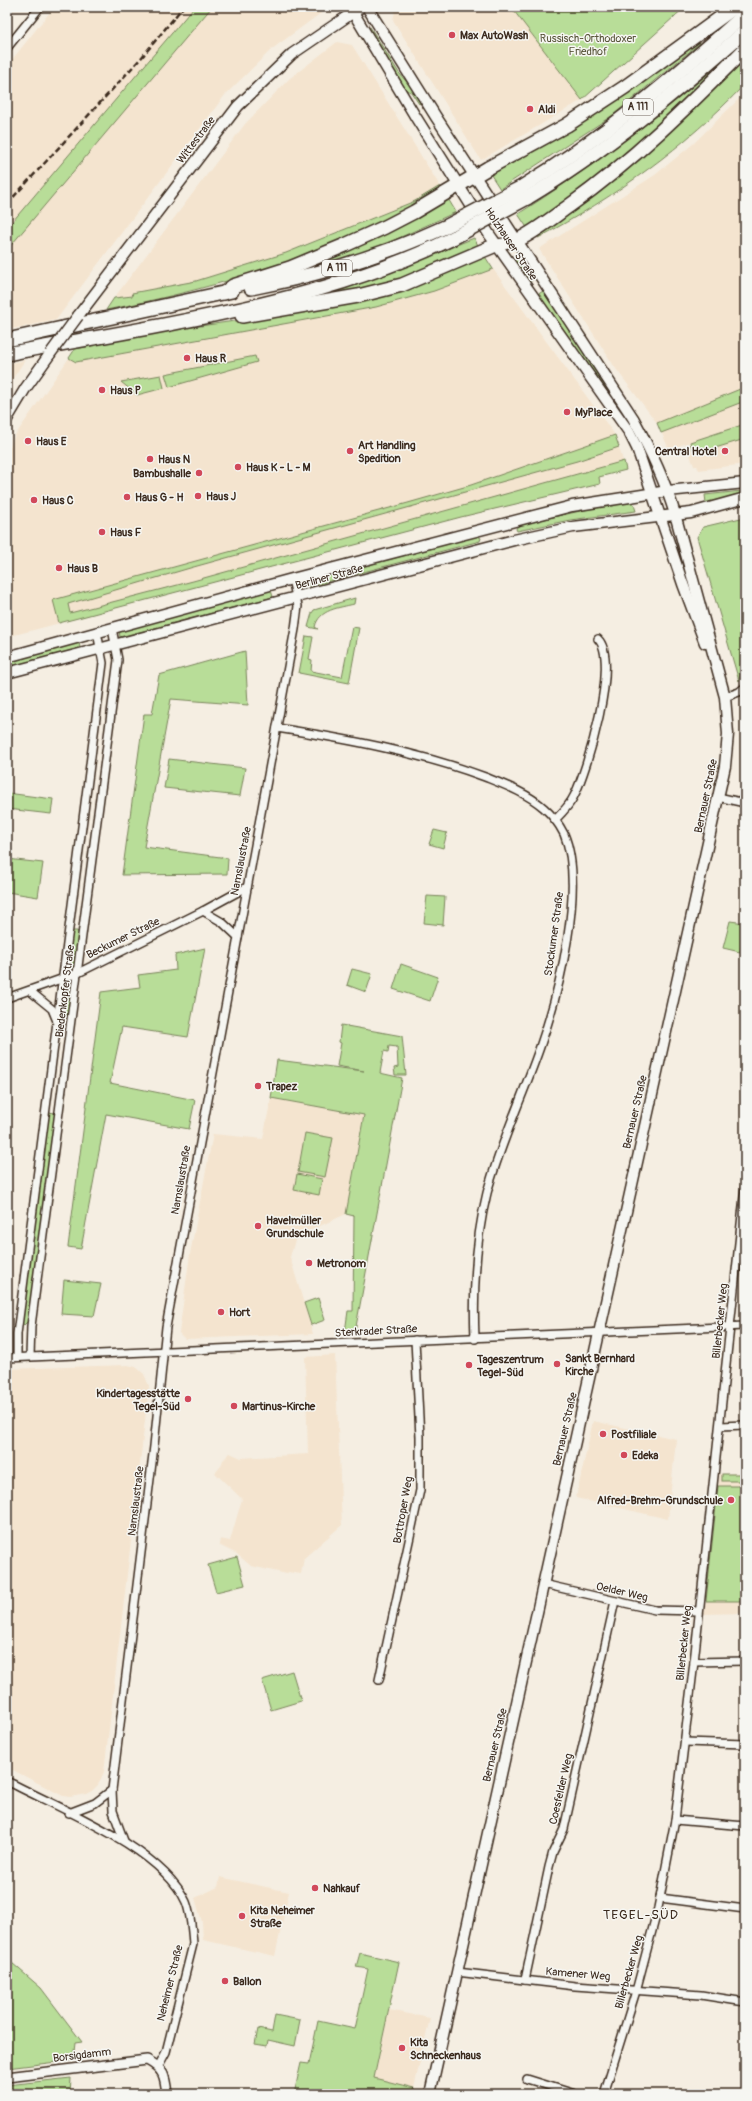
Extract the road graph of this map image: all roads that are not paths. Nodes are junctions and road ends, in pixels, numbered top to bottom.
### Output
1 (40, 7) edge
2 (367, 7) edge
3 (735, 7) edge
4 (355, 9) edge
5 (745, 14) edge
6 (745, 32) edge
7 (7, 48) edge
8 (745, 49) edge
9 (474, 176) junction
10 (458, 186) junction
11 (524, 193) junction
12 (448, 233) junction
13 (516, 241) junction
14 (496, 244) junction
15 (224, 293) junction
16 (225, 312) junction
17 (7, 340) edge
18 (7, 354) edge
19 (7, 419) edge
20 (745, 483) edge
21 (668, 491) junction
22 (652, 494) junction
23 (745, 498) edge
24 (676, 514) junction
25 (660, 516) junction
26 (292, 579) junction
27 (297, 598) junction
28 (112, 628) junction
29 (97, 632) junction
30 (598, 639) dead end
31 (115, 645) junction
32 (101, 649) junction
33 (7, 656) edge
34 (7, 673) edge
35 (745, 687) edge
36 (724, 694) junction
37 (277, 728) junction
38 (718, 797) junction
39 (745, 803) edge
40 (555, 820) junction
41 (247, 887) junction
42 (203, 911) junction
43 (238, 937) junction
44 (78, 972) junction
45 (63, 978) junction
46 (30, 991) junction
47 (7, 998) edge
48 (57, 1021) junction
49 (72, 1023) junction
50 (745, 1186) edge
51 (745, 1326) edge
52 (730, 1327) junction
53 (599, 1333) junction
54 (475, 1339) junction
55 (415, 1340) junction
56 (165, 1351) junction
57 (30, 1356) junction
58 (17, 1357) junction
59 (7, 1358) edge
60 (745, 1425) edge
61 (720, 1426) junction
62 (543, 1584) junction
63 (614, 1601) junction
64 (698, 1611) junction
65 (694, 1662) junction
66 (745, 1662) edge
67 (379, 1680) dead end
68 (685, 1742) junction
69 (745, 1744) edge
70 (7, 1781) edge
71 (112, 1790) junction
72 (69, 1813) junction
73 (675, 1820) junction
74 (745, 1826) edge
75 (124, 1841) junction
76 (660, 1898) junction
77 (745, 1909) edge
78 (457, 1972) junction
79 (525, 1980) junction
80 (636, 1991) junction
81 (745, 2002) edge
82 (158, 2066) junction
83 (7, 2077) edge
84 (527, 2079) dead end
85 (167, 2094) edge
86 (430, 2094) edge
87 (575, 2094) edge
88 (604, 2094) edge

1 - 7 street
2 - 9 main road, Holzhauser Straße
3 - 9 highway
4 - 10 main road, Holzhauser Straße
4 - 19 main road, Wittestraße, bridge
5 - 11 highway, A 111
6 - 11 highway, A 111
8 - 13 highway
9 - 10 highway
9 - 13 main road, Holzhauser Straße
10 - 14 main road, Holzhauser Straße
10 - 15 highway
11 - 12 highway, A 111, bridge
12 - 15 highway, A 111
12 - 16 highway, A 111
13 - 14 main road
13 - 21 main road, Holzhauser Straße
14 - 16 highway
14 - 22 main road, Holzhauser Straße
15 - 17 highway, A 111
16 - 18 highway, A 111
20 - 21 main road, Berliner Straße
21 - 22 main road, Berliner Straße
21 - 24 main road, Holzhauser Straße
22 - 25 main road, Holzhauser Straße
22 - 26 main road, Berliner Straße
23 - 24 main road, Berliner Straße
24 - 25 main road, Berliner Straße
24 - 36 main road, Bernauer Straße
25 - 27 main road, Berliner Straße
25 - 36 main road, Bernauer Straße
26 - 27 street, Namslaustraße
26 - 28 main road, Berliner Straße
27 - 31 main road, Berliner Straße
27 - 37 street, Namslaustraße
28 - 29 main road, Berliner Straße
28 - 31 street, Biedenkopfer Straße
29 - 32 street, Biedenkopfer Straße
29 - 33 main road, Berliner Straße
30 - 40 street
31 - 32 main road, Berliner Straße
31 - 44 street, Biedenkopfer Straße
32 - 34 main road, Berliner Straße
32 - 45 street, Biedenkopfer Straße
35 - 36 street
36 - 38 main road, Bernauer Straße
37 - 40 street, Stockumer Straße
37 - 41 street, Namslaustraße
38 - 39 street
38 - 53 main road, Bernauer Straße
40 - 54 street, Stockumer Straße
41 - 42 street, Beckumer Straße
41 - 43 street, Namslaustraße
42 - 43 street
42 - 44 street, Beckumer Straße
43 - 56 street, Namslaustraße
44 - 45 street, Beckumer Straße
44 - 49 street, Biedenkopfer Straße
45 - 46 street, Beckumer Straße
45 - 48 street, Biedenkopfer Straße
46 - 47 street, Beckumer Straße
46 - 48 street
48 - 49 street
48 - 58 street, Biedenkopfer Straße
49 - 57 street, Biedenkopfer Straße
50 - 52 street, Billerbecker Weg
51 - 52 street, Sterkrader Straße
52 - 53 street, Sterkrader Straße
52 - 61 street, Billerbecker Weg
53 - 54 street, Sterkrader Straße
53 - 62 main road, Bernauer Straße
54 - 55 street, Sterkrader Straße
55 - 56 street, Sterkrader Straße
55 - 67 street, Bottroper Weg
56 - 57 street, Sterkrader Straße
56 - 71 street, Namslaustraße
57 - 58 street, Sterkrader Straße
58 - 59 street, Sterkrader Straße
60 - 61 street
61 - 64 street, Billerbecker Weg
62 - 63 street, Oelder Weg
62 - 78 main road, Bernauer Straße
63 - 64 street, Oelder Weg
63 - 79 street, Coesfelder Weg
64 - 65 street, Billerbecker Weg
65 - 66 street
65 - 68 street, Billerbecker Weg
68 - 69 street
68 - 73 street, Billerbecker Weg
70 - 72 street, Neheimer Straße
71 - 72 street
71 - 75 street, Namslaustraße
72 - 75 street, Neheimer Straße
73 - 74 street
73 - 76 street, Billerbecker Weg
75 - 82 street, Neheimer Straße
76 - 77 street
76 - 80 street, Billerbecker Weg
78 - 79 street, Kamener Weg
78 - 86 main road, Bernauer Straße
79 - 80 street, Kamener Weg
80 - 81 street, Kamener Weg
80 - 88 street, Billerbecker Weg
82 - 83 street, Borsigdamm
82 - 85 street
84 - 87 street

